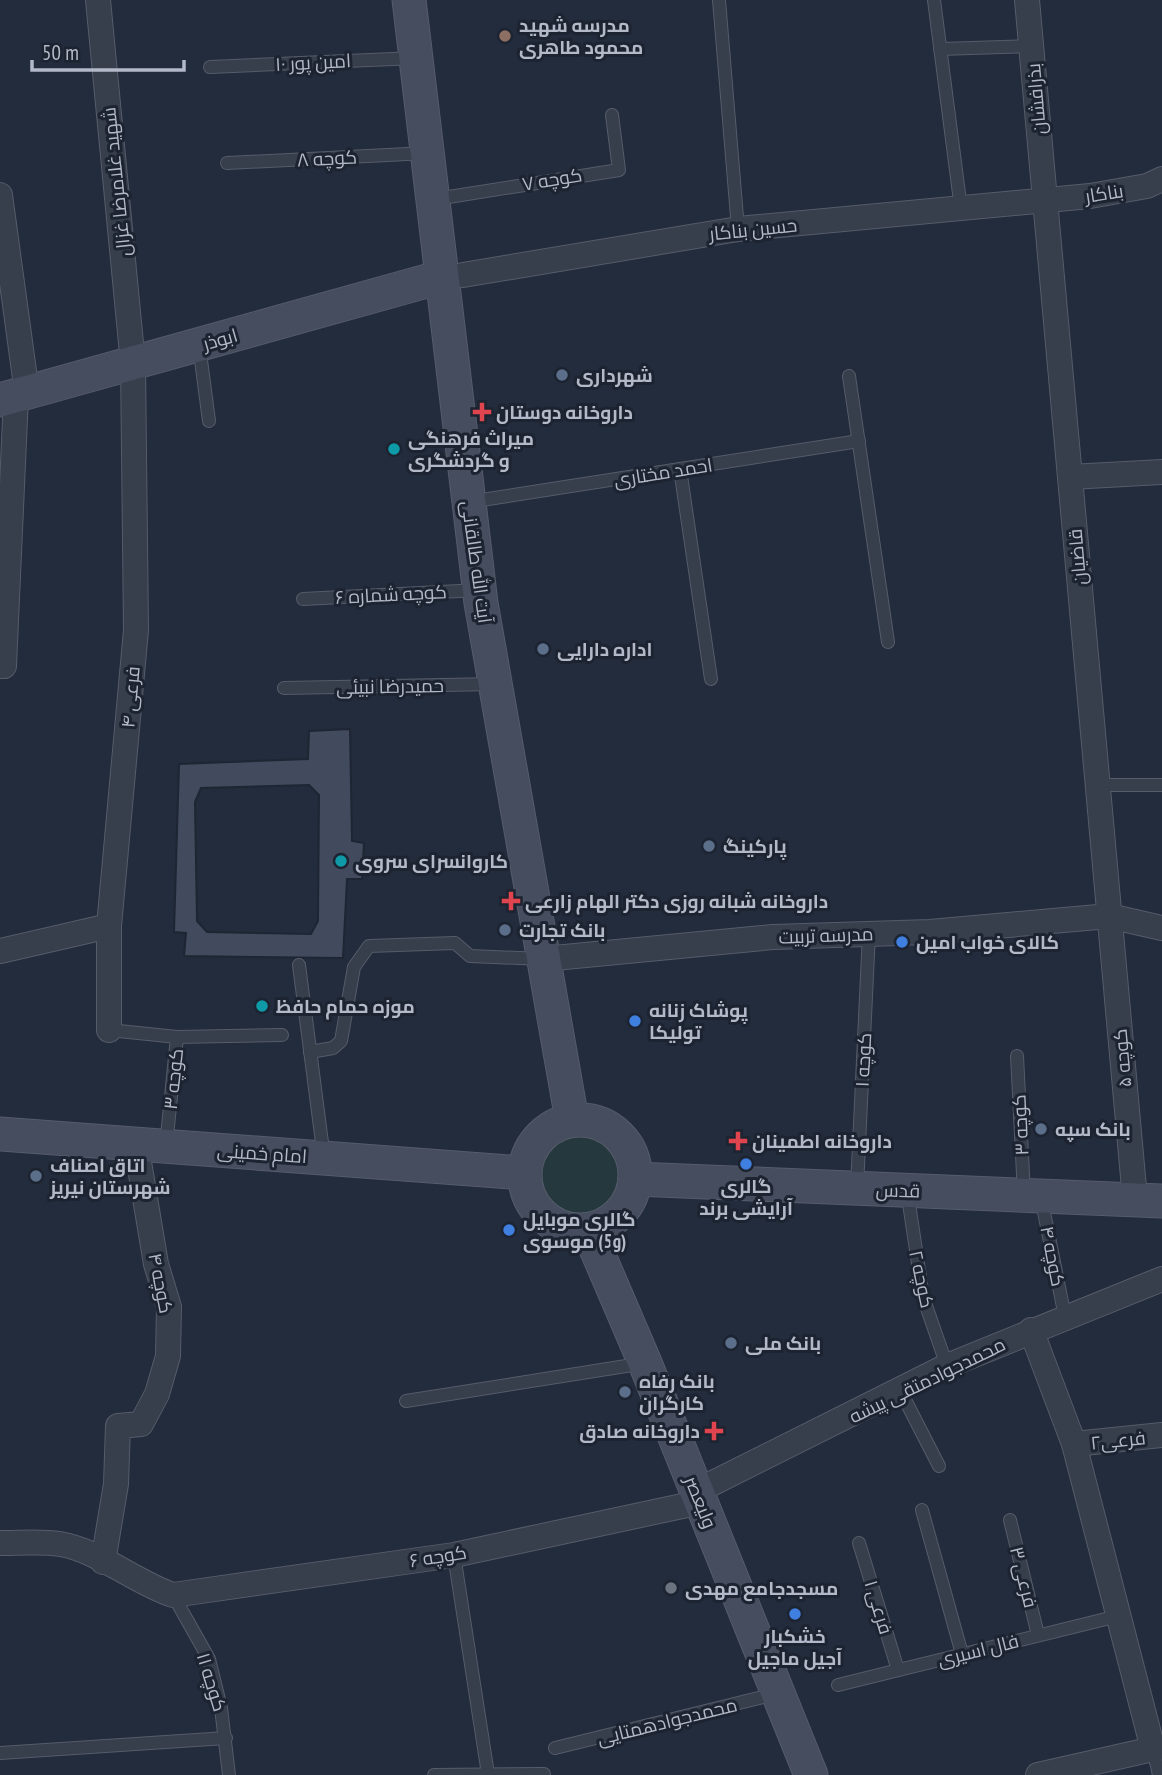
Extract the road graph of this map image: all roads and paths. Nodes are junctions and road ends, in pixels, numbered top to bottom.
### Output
1 (98, 0) edge
2 (410, 0) edge
3 (719, 0) edge
4 (934, 0) edge
5 (1027, 0) edge
6 (1031, 46) junction
7 (940, 50) junction
8 (416, 58) junction
9 (210, 67) dead end
10 (612, 116) dead end
11 (427, 153) junction
12 (227, 163) dead end
13 (1162, 179) edge
14 (0, 195) edge
15 (1045, 198) junction
16 (432, 200) junction
17 (961, 209) junction
18 (738, 229) junction
19 (452, 276) junction
20 (199, 345) junction
21 (133, 363) junction
22 (849, 376) dead end
23 (14, 396) edge
24 (209, 421) dead end
25 (859, 441) junction
26 (680, 469) junction
27 (1162, 472) edge
28 (1070, 477) junction
29 (468, 502) junction
30 (479, 590) junction
31 (303, 599) dead end
32 (888, 642) dead end
33 (2, 666) edge
34 (711, 679) dead end
35 (495, 684) junction
36 (284, 688) dead end
37 (1098, 785) junction
38 (1162, 785) edge
39 (1109, 916) junction
40 (109, 926) junction
41 (1162, 928) edge
42 (869, 933) junction
43 (0, 951) edge
44 (544, 959) junction
45 (299, 965) dead end
46 (109, 1030) joint
47 (282, 1035) dead end
48 (177, 1037) junction
49 (310, 1052) junction
50 (1017, 1056) dead end
51 (572, 1120) junction
52 (0, 1134) edge
53 (151, 1145) junction
54 (324, 1158) junction
55 (524, 1173) junction
56 (635, 1179) junction
57 (857, 1188) junction
58 (907, 1190) junction
59 (1032, 1195) junction
60 (1148, 1200) edge
61 (588, 1230) junction
62 (1162, 1279) edge
63 (1065, 1317) junction
64 (1031, 1330) junction
65 (645, 1363) junction
66 (947, 1366) junction
67 (901, 1392) junction
68 (406, 1401) dead end
69 (1162, 1436) edge
70 (1074, 1444) junction
71 (939, 1466) dead end
72 (699, 1497) junction
73 (922, 1510) dead end
74 (1010, 1520) dead end
75 (0, 1543) edge
76 (859, 1543) dead end
77 (454, 1555) junction
78 (103, 1562) junction
79 (173, 1595) junction
80 (1118, 1616) junction
81 (1038, 1635) junction
82 (962, 1654) junction
83 (898, 1670) junction
84 (838, 1685) dead end
85 (779, 1693) junction
86 (226, 1738) junction
87 (555, 1748) dead end
88 (1157, 1748) edge
89 (0, 1754) edge
90 (488, 1774) edge
91 (544, 1774) edge
92 (1049, 1774) edge
93 (229, 1775) edge
94 (434, 1775) edge
95 (811, 1775) edge
96 (1160, 1775) edge

1 - 21 street, شهید غلامرضا غزال
2 - 8 main road, آیت الله طالقانی
3 - 18 lane
4 - 7 lane
5 - 6 street, بذرافشان
6 - 7 lane
6 - 15 street, بذرافشان
7 - 17 lane
8 - 9 lane, امین پور ۱۰
8 - 11 main road, آیت الله طالقانی
10 - 16 lane, کوچه ۷
11 - 12 lane, کوچه ۸
11 - 16 main road, آیت الله طالقانی
13 - 15 street, بناکار
14 - 23 street
15 - 17 street, حسین بناکار
15 - 28 street, قاضیان
16 - 19 main road, آیت الله طالقانی
17 - 18 street, حسین بناکار
18 - 19 street, حسین بناکار
19 - 20 main road, ابوذر
19 - 29 main road, آیت الله طالقانی
20 - 21 main road, ابوذر
20 - 24 lane
21 - 23 main road, ابوذر
21 - 40 street, فرعی ۴
22 - 25 lane
23 - 33 street
25 - 26 lane, احمد مختاری
25 - 32 lane
26 - 29 lane, احمد مختاری
26 - 34 lane
27 - 28 street
28 - 37 street, قاضیان
29 - 30 main road, آیت الله طالقانی
30 - 31 lane, کوچه شماره ۶
30 - 35 main road, آیت الله طالقانی
35 - 36 lane, حمیدرضا نبیئی
35 - 44 main road, آیت الله طالقانی
37 - 38 lane
37 - 39 street, قاضیان
39 - 41 street, مدرسه تربیت
39 - 42 street, مدرسه تربیت
39 - 60 street, کوچه ۵
40 - 43 street
40 - 46 street, فرعی ۴
42 - 44 street, مدرسه تربیت
42 - 57 lane, کوچه ۱
44 - 49 lane
44 - 51 main road, آیت الله طالقانی
45 - 49 lane
46 - 48 lane, کوچه ۳
47 - 48 lane
48 - 53 lane, کوچه ۳
49 - 54 lane
50 - 59 lane, کوچه ۳
51 - 55 main road
51 - 56 main road
52 - 53 main road, امام خمینی
53 - 54 main road, امام خمینی
53 - 78 street, کوچه ۴
54 - 55 main road, امام خمینی
55 - 61 main road
56 - 57 main road, قدس
56 - 61 main road
57 - 58 main road, قدس
58 - 59 main road, قدس
58 - 66 lane, کوچه ۲
59 - 60 main road, قدس
59 - 63 lane, کوچه ۴
61 - 65 main road, ولیعصر
62 - 63 street, محمدجوادمتقی پیشه
63 - 64 street, محمدجوادمتقی پیشه
64 - 66 street, محمدجوادمتقی پیشه
64 - 70 street
65 - 68 lane
65 - 72 main road, ولیعصر
66 - 67 street, محمدجوادمتقی پیشه
67 - 71 lane
67 - 72 street, محمدجوادمتقی پیشه
69 - 70 street, فرعی۲
70 - 80 street
72 - 77 street, ۶ کوچه
72 - 85 main road, ولیعصر
73 - 82 lane
74 - 81 lane, فرعی ۳
75 - 78 street
76 - 83 lane, فرعی ۱
77 - 79 street, ۶ کوچه
77 - 90 lane
78 - 79 street
79 - 86 lane, کوچه ۱۱
80 - 81 lane, فال اسیری
80 - 88 street
81 - 82 lane, فال اسیری
82 - 83 lane, فال اسیری
83 - 84 lane, فال اسیری
85 - 87 lane, محمدجوادهمتایی
85 - 95 main road, ولیعصر
86 - 89 lane
86 - 93 lane, کوچه ۱۱
88 - 92 street
88 - 96 lane
90 - 91 lane
90 - 94 lane

